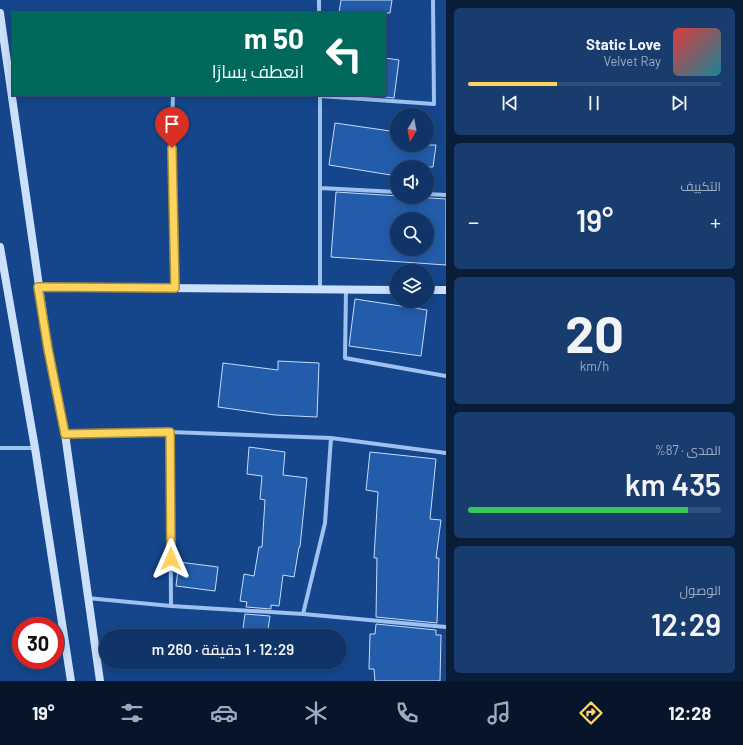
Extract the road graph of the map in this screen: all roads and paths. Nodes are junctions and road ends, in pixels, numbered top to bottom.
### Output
1 (319, 0) edge
2 (433, 0) edge
3 (319, 12) edge
4 (0, 13) edge
5 (10, 65) edge
6 (12, 81) edge
7 (14, 96) edge
8 (173, 96) edge
9 (320, 96) edge
10 (320, 188) junction
11 (390, 192) edge
12 (434, 194) edge
13 (446, 195) edge
14 (0, 247) edge
15 (2, 268) edge
16 (38, 287) junction
17 (175, 288) junction
18 (320, 290) junction
19 (346, 290) junction
20 (390, 290) edge
21 (434, 290) edge
22 (446, 290) edge
23 (446, 376) edge
24 (170, 432) junction
25 (65, 434) junction
26 (331, 438) junction
27 (0, 448) edge
28 (35, 448) junction
29 (446, 453) edge
30 (87, 598) junction
31 (171, 606) junction
32 (303, 614) junction
33 (446, 627) edge
34 (71, 681) edge
35 (100, 681) edge

1 - 3 street
2 - 9 street
4 - 5 street
5 - 6 street
7 - 16 street
8 - 17 street
9 - 10 street
10 - 11 street
10 - 18 street
12 - 13 street
14 - 15 street
15 - 28 street
16 - 17 street
16 - 25 street
17 - 18 street
18 - 19 street
19 - 20 street
19 - 23 street
21 - 22 street
24 - 25 street
24 - 26 street
24 - 31 street
25 - 30 street
26 - 29 street
26 - 32 street
27 - 28 street
28 - 34 street
30 - 31 street
30 - 35 street
31 - 32 street
32 - 33 street

